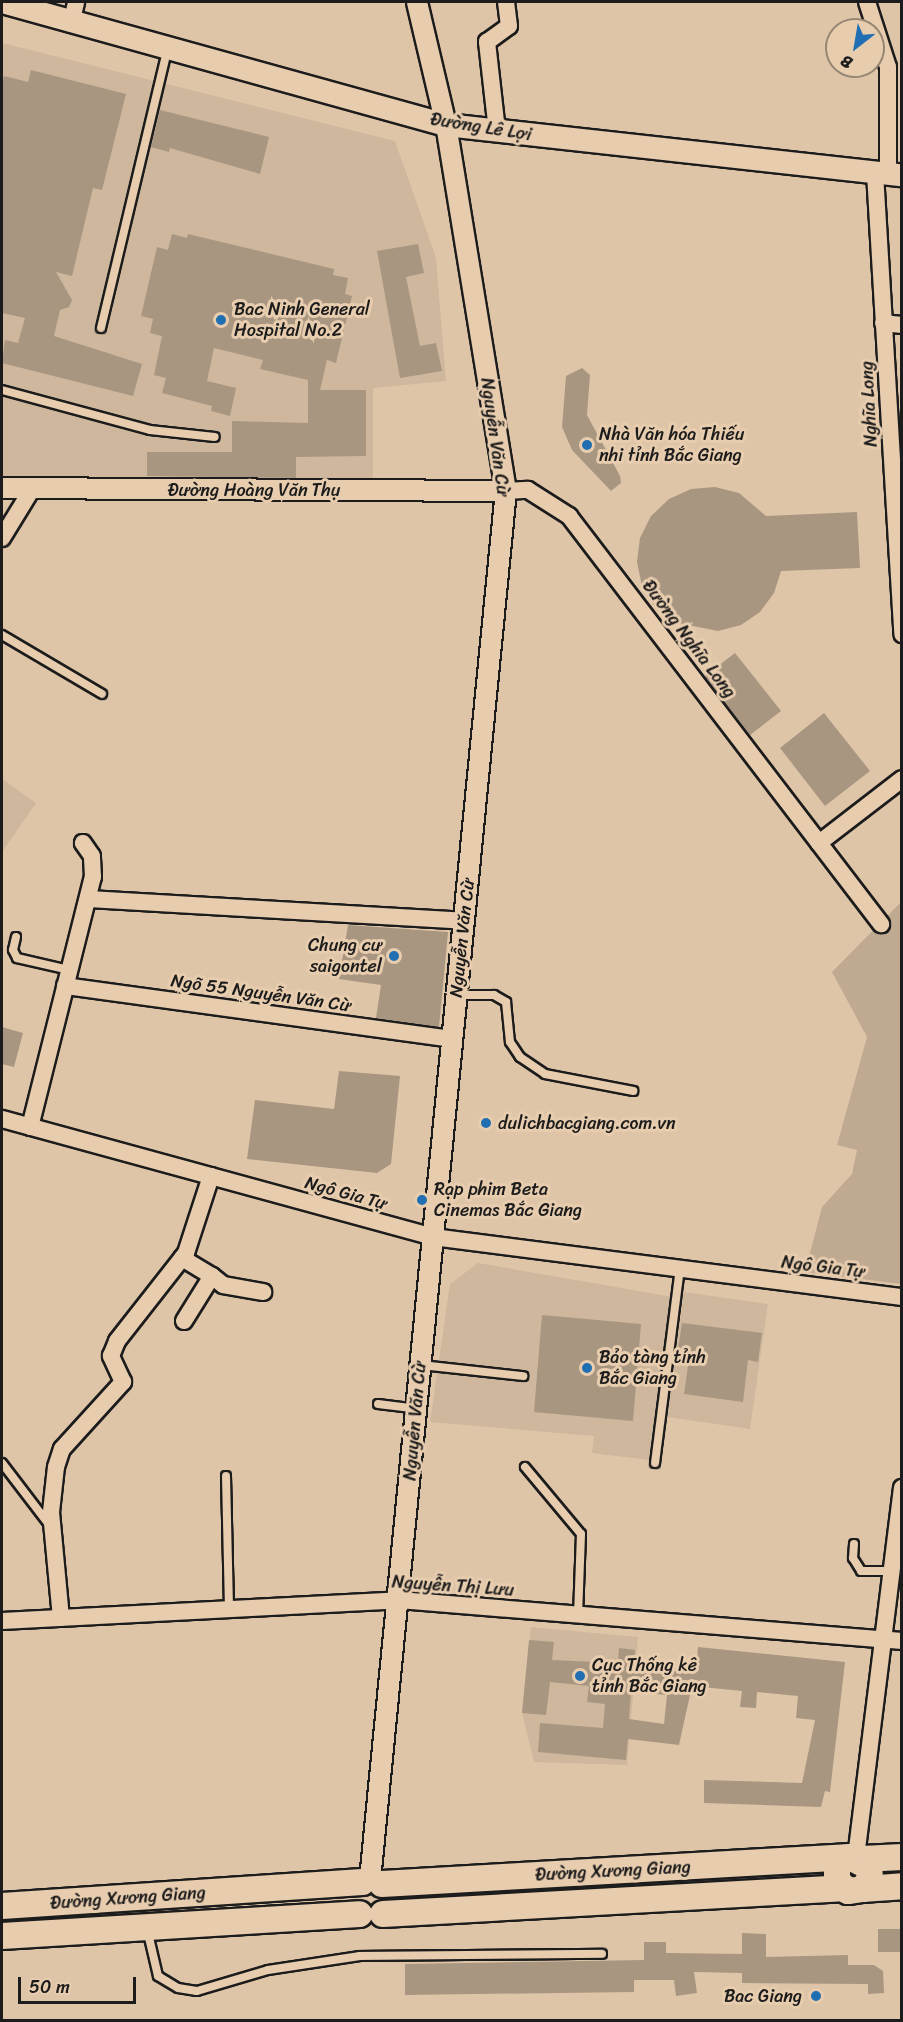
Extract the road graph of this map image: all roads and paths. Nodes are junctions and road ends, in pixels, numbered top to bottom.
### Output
1 (2, 2) edge
2 (417, 2) edge
3 (506, 2) edge
4 (867, 2) edge
5 (74, 11) edge
6 (168, 46) junction
7 (446, 125) junction
8 (497, 131) junction
9 (888, 174) edge
10 (883, 323) junction
11 (902, 325) edge
12 (101, 328) dead end
13 (2, 390) edge
14 (215, 437) dead end
15 (2, 488) edge
16 (32, 489) junction
17 (506, 491) junction
18 (2, 538) edge
19 (902, 634) edge
20 (2, 635) edge
21 (102, 694) dead end
22 (902, 780) edge
23 (83, 843) dead end
24 (819, 843) junction
25 (88, 899) junction
26 (464, 921) junction
27 (881, 924) dead end
28 (16, 937) dead end
29 (67, 978) junction
30 (457, 995) junction
31 (452, 1039) junction
32 (633, 1091) dead end
33 (2, 1119) edge
34 (30, 1127) junction
35 (211, 1176) junction
36 (433, 1237) junction
37 (182, 1258) junction
38 (680, 1269) junction
39 (212, 1276) junction
40 (263, 1292) dead end
41 (902, 1297) edge
42 (184, 1322) dead end
43 (421, 1365) junction
44 (523, 1376) dead end
45 (378, 1404) dead end
46 (417, 1409) junction
47 (655, 1462) dead end
48 (2, 1463) edge
49 (525, 1467) dead end
50 (225, 1476) dead end
51 (902, 1488) edge
52 (53, 1530) junction
53 (854, 1544) dead end
54 (892, 1571) junction
55 (399, 1600) junction
56 (229, 1609) junction
57 (578, 1615) junction
58 (61, 1618) junction
59 (2, 1621) edge
60 (884, 1640) junction
61 (902, 1641) edge
62 (902, 1857) edge
63 (854, 1858) junction
64 (371, 1882) junction
65 (902, 1886) edge
66 (853, 1888) junction
67 (2, 1906) edge
68 (371, 1914) junction
69 (147, 1928) junction
70 (2, 1936) edge
71 (602, 1954) dead end

1 - 5 main road, Đường Lê Lợi
2 - 7 street, Nguyễn Văn Cừ
3 - 8 street
4 - 9 street, Nghĩa Long
5 - 6 main road, Đường Lê Lợi
6 - 7 main road, Đường Lê Lợi
6 - 12 lane
7 - 8 main road, Đường Lê Lợi
7 - 17 street, Nguyễn Văn Cừ
8 - 9 main road, Đường Lê Lợi
9 - 10 street, Nghĩa Long
10 - 11 street
10 - 19 street, Nghĩa Long
13 - 14 lane
15 - 16 street, Đường Hoàng Văn Thụ
16 - 17 street, Đường Hoàng Văn Thụ
16 - 18 street
17 - 24 street, Đường Nghĩa Long
17 - 26 street, Nguyễn Văn Cừ
20 - 21 lane
22 - 24 street
23 - 25 street
24 - 27 street, Đường Nghĩa Long
25 - 26 street
25 - 29 street
26 - 30 street, Nguyễn Văn Cừ
28 - 29 lane
29 - 31 street, Ngõ 55 Nguyễn Văn Cừ
29 - 34 street
30 - 31 street, Nguyễn Văn Cừ
30 - 32 lane
31 - 36 street, Nguyễn Văn Cừ
33 - 34 street, Ngô Gia Tự
34 - 35 street, Ngô Gia Tự
35 - 36 street, Ngô Gia Tự
35 - 37 street
36 - 38 street, Ngô Gia Tự
36 - 43 street, Nguyễn Văn Cừ
37 - 39 street
37 - 52 street
38 - 41 street, Ngô Gia Tự
38 - 47 lane
39 - 40 street
39 - 42 street
43 - 44 lane
43 - 46 street, Nguyễn Văn Cừ
45 - 46 lane
46 - 55 street, Nguyễn Văn Cừ
48 - 52 lane
49 - 57 lane
50 - 56 lane
51 - 54 street
52 - 58 street
53 - 54 lane
54 - 60 street
55 - 56 street, Nguyễn Thị Lưu
55 - 57 street, Nguyễn Thị Lưu
55 - 64 street, Nguyễn Văn Cừ
56 - 58 street, Nguyễn Thị Lưu
57 - 60 street, Nguyễn Thị Lưu
58 - 59 street, Nguyễn Thị Lưu
60 - 61 street, Nguyễn Thị Lưu
60 - 63 street
62 - 63 main road, Đường Xương Giang
63 - 64 main road, Đường Xương Giang
63 - 66 main road
64 - 67 main road, Đường Xương Giang
64 - 68 main road
65 - 66 main road, Đường Xương Giang
66 - 68 main road, Đường Xương Giang
68 - 69 main road, Đường Xương Giang
69 - 70 main road, Đường Xương Giang
69 - 71 lane

